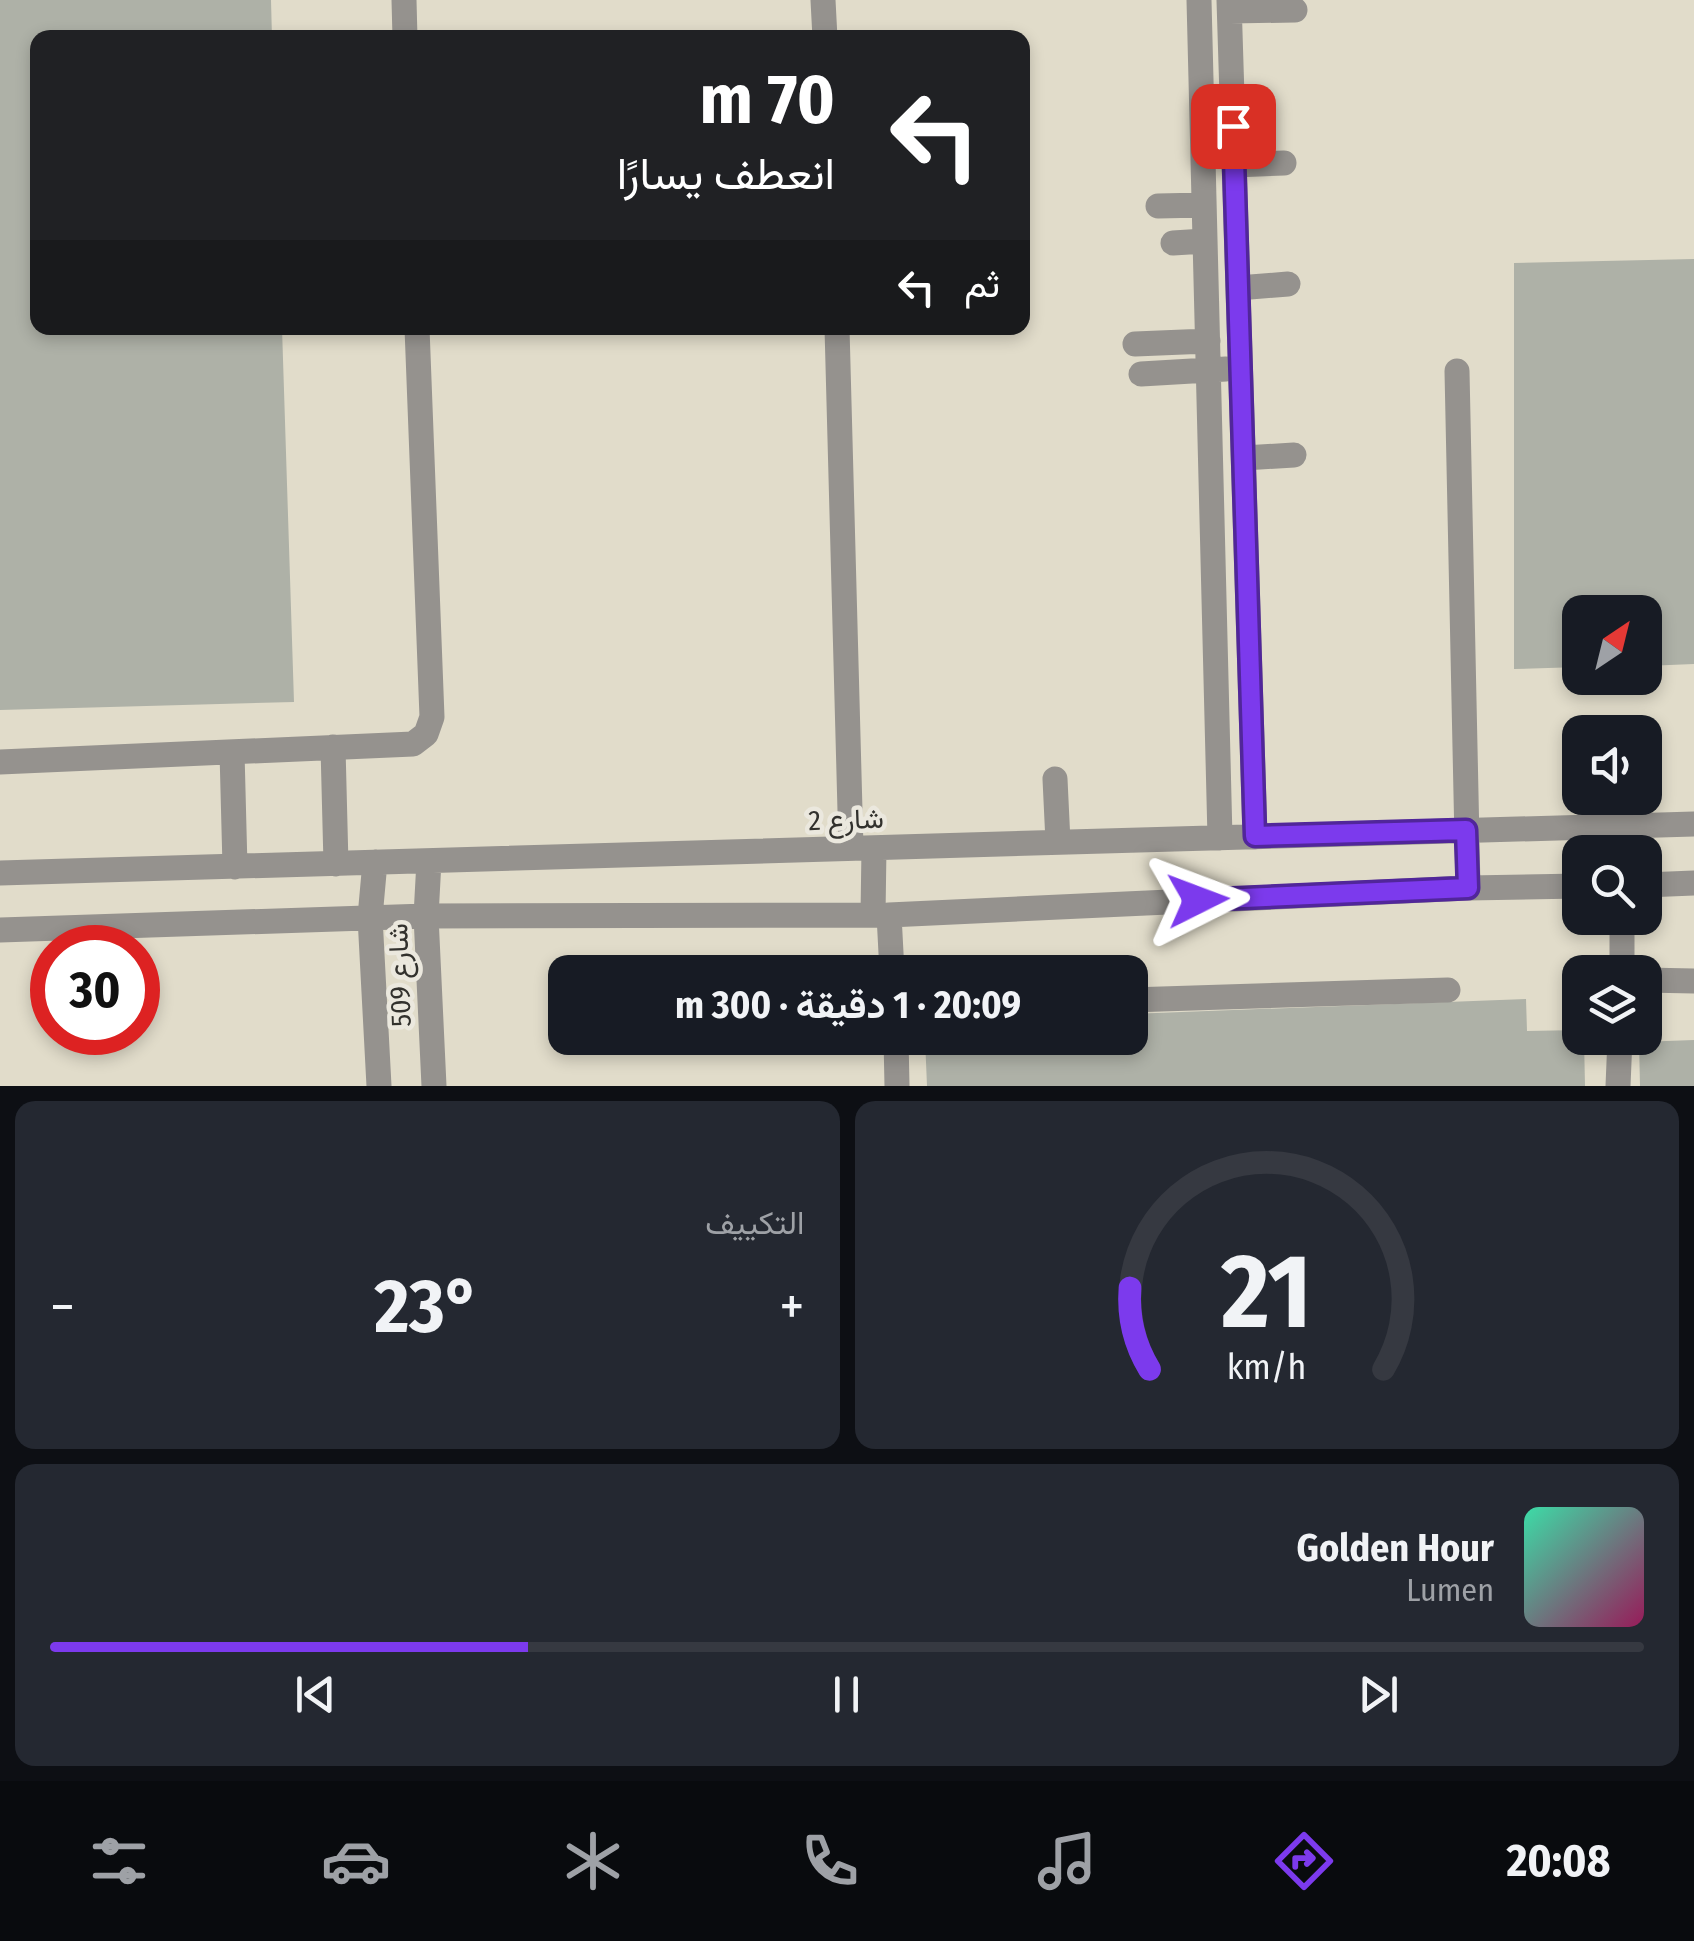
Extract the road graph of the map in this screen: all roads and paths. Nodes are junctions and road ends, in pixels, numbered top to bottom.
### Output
1 (404, 0) edge
2 (823, 0) edge
3 (1199, 0) edge
4 (1229, 6) edge
5 (1295, 10) dead end
6 (405, 30) edge
7 (824, 30) edge
8 (1231, 49) junction
9 (1200, 51) junction
10 (1284, 163) dead end
11 (1234, 164) junction
12 (1204, 205) junction
13 (1158, 206) dead end
14 (1205, 241) junction
15 (1173, 243) dead end
16 (1288, 284) dead end
17 (1238, 288) junction
18 (416, 335) edge
19 (837, 335) edge
20 (1208, 341) junction
21 (1135, 344) dead end
22 (1241, 368) junction
23 (1208, 369) junction
24 (1457, 371) dead end
25 (1141, 374) dead end
26 (1294, 454) dead end
27 (1244, 458) junction
28 (1248, 606) junction
29 (1214, 609) junction
30 (332, 747) junction
31 (232, 752) junction
32 (0, 762) edge
33 (1055, 779) dead end
34 (1694, 824) edge
35 (1466, 830) junction
36 (1255, 836) junction
37 (1220, 838) junction
38 (1058, 842) junction
39 (863, 848) junction
40 (429, 861) junction
41 (376, 862) junction
42 (336, 864) junction
43 (236, 866) junction
44 (0, 874) edge
45 (1694, 884) edge
46 (1662, 885) edge
47 (1562, 886) edge
48 (1468, 888) junction
49 (881, 915) junction
50 (426, 916) junction
51 (370, 917) junction
52 (0, 930) edge
53 (889, 955) edge
54 (1662, 980) edge
55 (1694, 981) edge
56 (1448, 990) dead end
57 (1148, 999) edge
58 (896, 1055) edge
59 (1619, 1055) edge
60 (380, 1086) edge
61 (434, 1086) edge
62 (897, 1086) edge
63 (1618, 1086) edge

1 - 6 street
2 - 7 street
3 - 9 street
4 - 5 street
4 - 8 street
8 - 9 street
8 - 11 street
9 - 12 street
10 - 11 street
11 - 17 street
12 - 13 street
12 - 14 street
14 - 15 street
14 - 20 street
16 - 17 street
17 - 22 street
18 - 30 street
19 - 39 street
20 - 21 street
20 - 23 street
22 - 23 street
22 - 27 street
23 - 25 street
23 - 29 street
24 - 35 street
26 - 27 street
27 - 28 street
28 - 29 street
28 - 36 street
29 - 37 street
30 - 31 street
30 - 42 street
31 - 32 street
31 - 43 street
33 - 38 street
34 - 35 street, شارع 2
35 - 36 street, شارع 2
35 - 48 street
36 - 37 street, شارع 2
37 - 38 street, شارع 2
38 - 39 street, شارع 2
39 - 40 street, شارع 2
39 - 49 street
40 - 41 street, شارع 2
40 - 50 street, شارع 509
41 - 42 street, شارع 2
41 - 51 street, شارع 509
42 - 43 street, شارع 2
43 - 44 street, شارع 2
45 - 46 street
47 - 48 street
48 - 49 street
49 - 50 street
49 - 53 street
50 - 51 street
50 - 61 street, شارع 509
51 - 52 street
51 - 60 street, شارع 509
54 - 55 street
56 - 57 street
58 - 62 street
59 - 63 street

